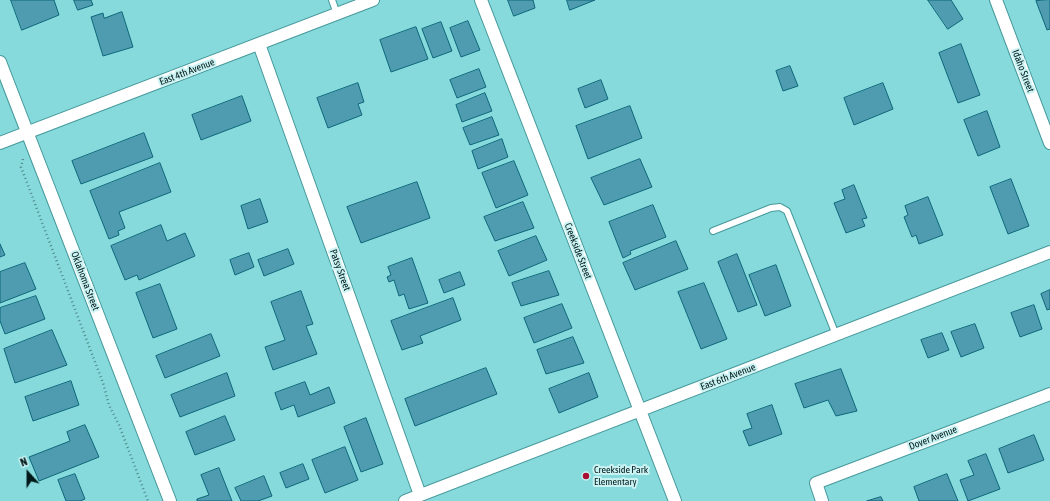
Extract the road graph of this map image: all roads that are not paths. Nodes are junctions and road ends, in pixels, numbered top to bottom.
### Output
1 (332, 0) edge
2 (373, 0) edge
3 (481, 0) edge
4 (996, 0) edge
5 (337, 14) junction
6 (259, 44) junction
7 (0, 62) edge
8 (27, 133) junction
9 (0, 143) edge
10 (1050, 143) edge
11 (713, 231) dead end
12 (1050, 252) edge
13 (836, 335) junction
14 (1050, 394) edge
15 (640, 410) junction
16 (420, 495) junction
17 (170, 501) edge
18 (405, 501) edge
19 (676, 501) edge
20 (822, 501) edge

1 - 5 lane
2 - 5 street, East 4th Avenue
3 - 15 street, Creekside Street
4 - 10 street, Idaho Street
5 - 6 street, East 4th Avenue
6 - 8 street, East 4th Avenue
6 - 16 street, Patsy Street
7 - 8 street, Oklahoma Street
8 - 9 street, East 4th Avenue
8 - 17 street, Oklahoma Street
11 - 13 lane
12 - 13 street, East 6th Avenue
13 - 15 street, East 6th Avenue
14 - 20 street, Dover Avenue
15 - 16 street, East 6th Avenue
15 - 19 street, Creekside Street
16 - 18 street, East 6th Avenue

